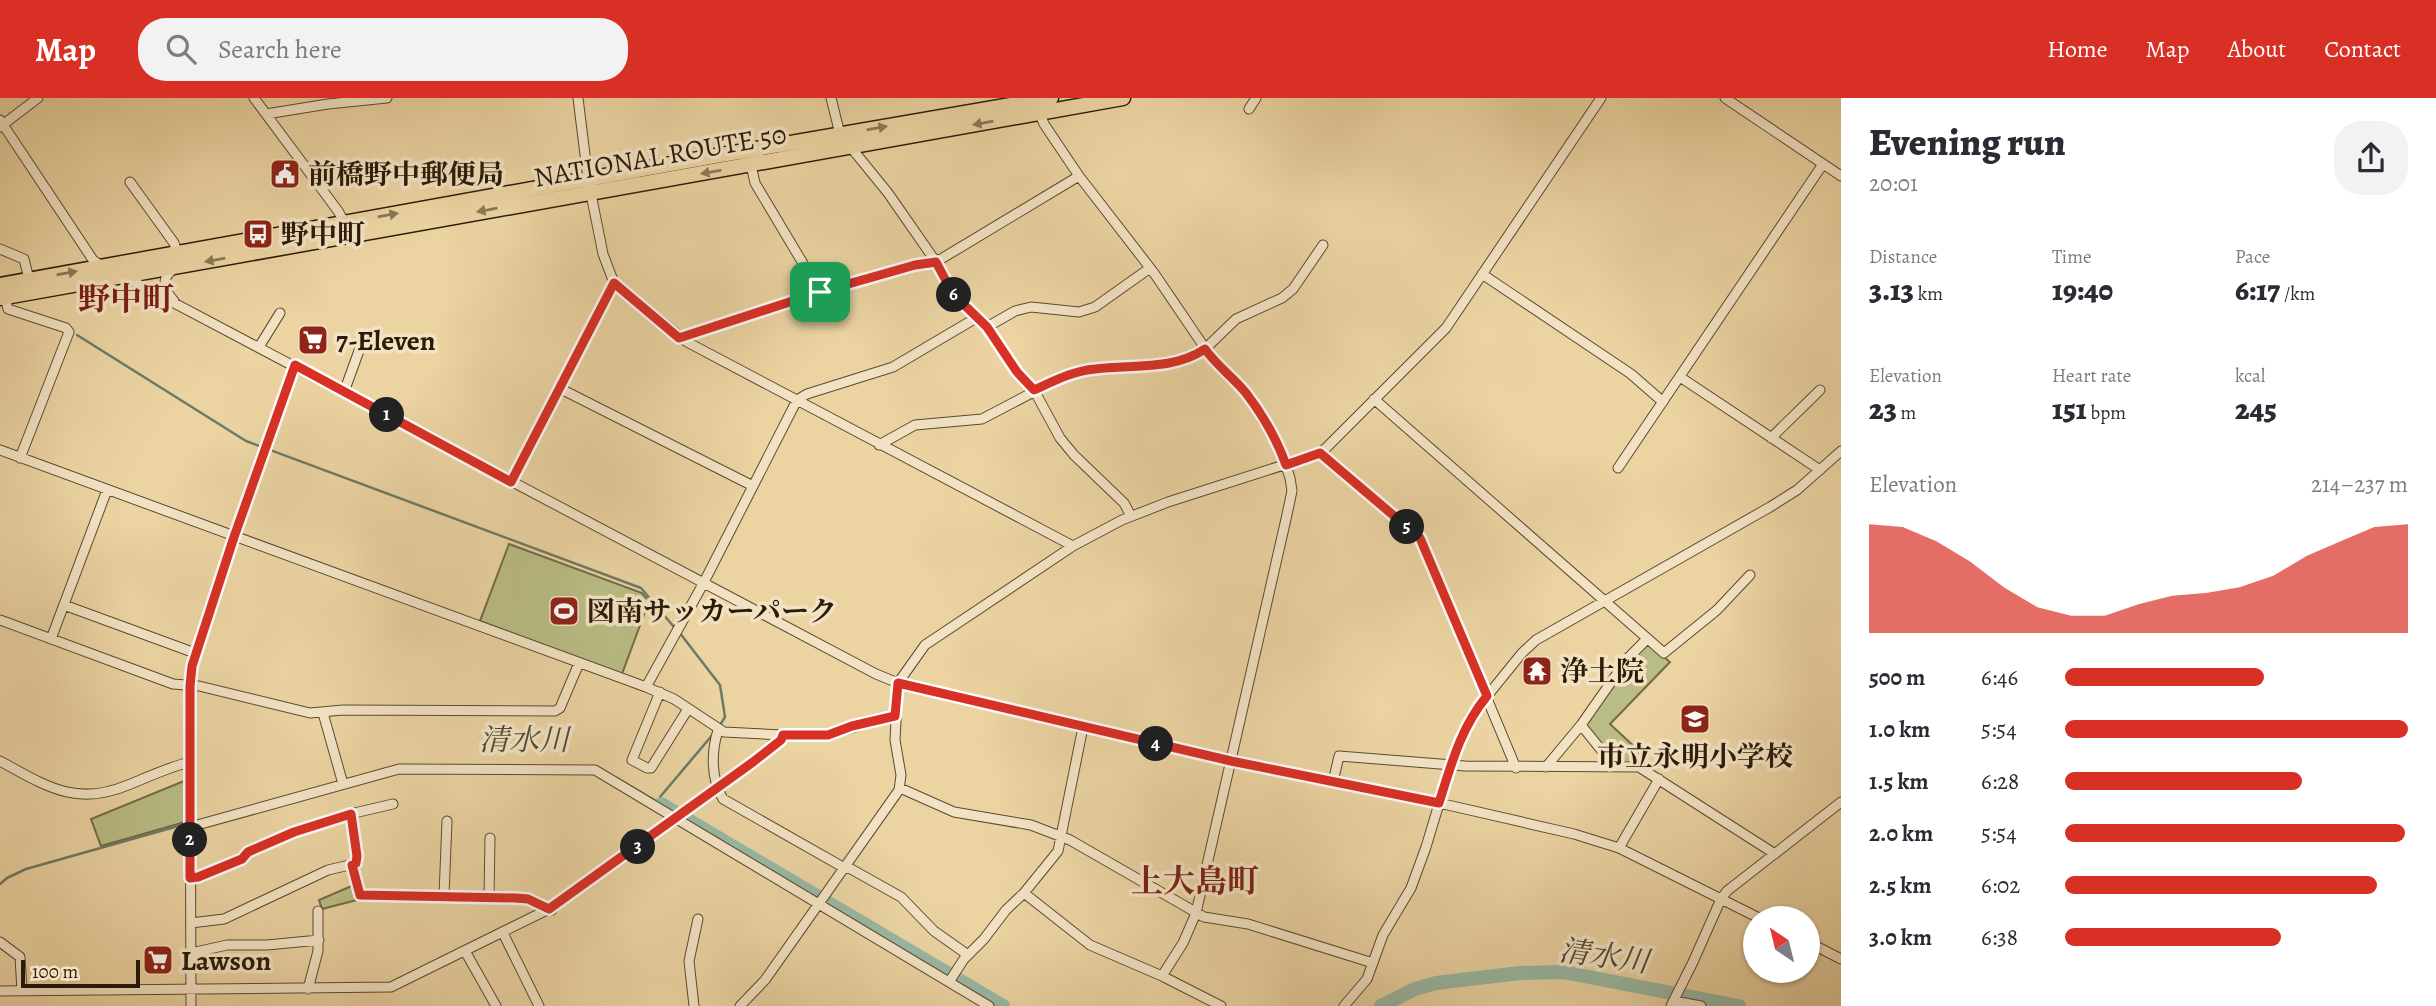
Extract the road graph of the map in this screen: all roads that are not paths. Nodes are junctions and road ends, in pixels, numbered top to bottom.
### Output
1 (38, 98) edge
2 (254, 98) edge
3 (387, 98) edge
4 (578, 98) edge
5 (831, 98) edge
6 (1051, 98) edge
7 (1123, 98) edge
8 (1256, 98) edge
9 (1601, 98) edge
10 (1725, 98) edge
11 (1036, 104) edge
12 (1249, 109) dead end
13 (266, 114) junction
14 (1, 123) edge
15 (840, 134) junction
16 (848, 146) junction
17 (1823, 164) junction
18 (751, 165) junction
19 (1079, 176) junction
20 (1841, 176) edge
21 (130, 182) dead end
22 (589, 185) junction
23 (348, 229) junction
24 (1323, 245) dead end
25 (0, 249) edge
26 (178, 259) junction
27 (936, 262) junction
28 (101, 266) junction
29 (1150, 268) junction
30 (1482, 274) junction
31 (122, 276) junction
32 (29, 279) junction
33 (614, 283) junction
34 (820, 292) junction
35 (2, 293) edge
36 (176, 303) junction
37 (280, 313) dead end
38 (976, 318) junction
39 (987, 327) junction
40 (364, 337) dead end
41 (679, 338) junction
42 (259, 347) junction
43 (1205, 349) junction
44 (295, 365) junction
45 (1680, 377) junction
46 (558, 388) junction
47 (1034, 390) junction
48 (1820, 390) dead end
49 (344, 392) junction
50 (1374, 399) junction
51 (797, 400) junction
52 (1663, 402) junction
53 (1772, 438) junction
54 (879, 445) junction
55 (0, 450) edge
56 (1841, 451) edge
57 (1320, 453) junction
58 (20, 458) junction
59 (1286, 465) junction
60 (1618, 468) dead end
61 (1819, 470) junction
62 (510, 482) junction
63 (753, 485) junction
64 (107, 490) junction
65 (1131, 516) junction
66 (234, 537) junction
67 (1073, 547) junction
68 (1750, 575) dead end
69 (703, 584) junction
70 (1604, 601) junction
71 (64, 605) junction
72 (0, 620) edge
73 (51, 639) junction
74 (1647, 639) junction
75 (195, 653) junction
76 (579, 663) junction
77 (898, 683) junction
78 (190, 686) junction
79 (646, 687) junction
80 (660, 692) junction
81 (1487, 696) junction
82 (688, 709) junction
83 (323, 713) junction
84 (895, 716) junction
85 (1581, 725) junction
86 (1083, 727) junction
87 (718, 730) junction
88 (783, 735) junction
89 (0, 761) edge
90 (1231, 761) junction
91 (190, 762) junction
92 (1451, 764) junction
93 (1546, 767) junction
94 (1615, 767) junction
95 (1517, 768) junction
96 (1659, 779) junction
97 (1333, 782) junction
98 (343, 784) junction
99 (719, 786) junction
100 (900, 788) junction
101 (1841, 802) edge
102 (393, 804) dead end
103 (1439, 804) junction
104 (351, 814) junction
105 (678, 816) junction
106 (447, 821) dead end
107 (190, 827) junction
108 (1062, 837) junction
109 (490, 838) dead end
110 (1619, 848) junction
111 (1775, 854) junction
112 (352, 865) junction
113 (845, 867) junction
114 (190, 878) junction
115 (1024, 892) junction
116 (444, 895) junction
117 (489, 896) junction
118 (1721, 899) junction
119 (821, 902) junction
120 (551, 910) junction
121 (1743, 910) edge
122 (318, 911) dead end
123 (1196, 913) junction
124 (698, 919) dead end
125 (191, 923) junction
126 (503, 933) junction
127 (319, 940) junction
128 (0, 942) edge
129 (1820, 948) edge
130 (465, 951) junction
131 (191, 953) junction
132 (968, 955) junction
133 (1841, 959) edge
134 (1373, 963) junction
135 (1162, 976) junction
136 (951, 978) junction
137 (309, 989) junction
138 (191, 990) junction
139 (0, 991) edge
140 (22, 991) junction
141 (1672, 1003) edge
142 (191, 1006) edge
143 (496, 1006) edge
144 (539, 1006) edge
145 (694, 1006) edge
146 (740, 1006) edge
147 (989, 1006) edge
148 (1221, 1006) edge
149 (1344, 1006) edge
150 (1701, 1006) edge

1 - 14 street
2 - 13 street
3 - 13 street
4 - 22 street
5 - 15 street
6 - 11 highway, NATIONAL ROUTE 50
7 - 11 highway, NATIONAL ROUTE 50
8 - 12 street
9 - 30 street
10 - 17 street
15 -> 11 highway, NATIONAL ROUTE 50
11 -> 16 highway, NATIONAL ROUTE 50
11 - 19 street
13 - 23 street
14 - 28 street
15 - 16 street
15 - 22 highway, NATIONAL ROUTE 50
16 - 18 highway, NATIONAL ROUTE 50
16 - 27 street
17 - 20 street
17 - 45 street
18 -> 22 highway, NATIONAL ROUTE 50
18 - 34 street
19 - 27 street
19 - 29 street
21 - 26 street
22 - 23 highway, NATIONAL ROUTE 50
22 - 33 street
23 - 26 highway, NATIONAL ROUTE 50
24 - 43 street
25 - 32 street
26 - 28 highway, NATIONAL ROUTE 50
26 - 31 highway, NATIONAL ROUTE 50
26 - 36 street
27 - 34 street
27 - 38 street
28 - 31 street
32 -> 28 highway, NATIONAL ROUTE 50
29 - 39 street
29 - 43 street
30 - 50 street
30 - 52 street
31 - 35 highway, NATIONAL ROUTE 50
31 - 36 street
32 - 35 highway, NATIONAL ROUTE 50
33 - 41 street
33 - 46 street
34 - 41 street
35 - 58 street
36 - 42 street
37 - 42 street
38 - 39 street
38 - 51 street
39 - 47 street
40 - 49 street
41 - 51 street
42 - 44 street
43 - 47 street
43 - 59 street
44 - 49 street
44 - 66 street
45 - 52 street
45 - 53 street
46 - 62 street
46 - 63 street
47 - 54 street
47 - 65 street
48 - 53 street
49 - 62 street
50 - 57 street
50 - 70 street
51 - 54 street
51 - 63 street
52 - 60 street
53 - 61 street
54 - 67 street
55 - 58 street
56 - 61 street
57 - 59 street
57 - 81 street
58 - 64 street
59 - 65 street
59 - 90 street
61 - 70 street
62 - 69 street
63 - 69 street
64 - 66 street
64 - 71 street
65 - 67 street
66 - 75 street
66 - 76 street
67 - 77 street
68 - 74 street
69 - 77 street
69 - 79 street
70 - 74 street
70 - 81 street
71 - 73 street
71 - 75 street
72 - 73 street
73 - 78 street
74 - 85 street
75 - 78 street
76 - 79 street
76 - 83 street
77 - 84 street
77 - 86 street
78 - 83 street
78 - 91 street
79 - 80 street
80 - 82 street
80 - 82 street
81 - 92 street
81 - 95 street
82 - 87 street
83 - 98 street
84 - 88 street
84 - 100 street
85 - 93 street
85 - 94 street
86 - 90 street
86 - 108 street
87 - 88 street
87 - 99 street
88 - 99 street
89 - 91 street
90 - 97 street
90 - 123 street
91 - 107 street
92 - 95 street
92 - 97 street
92 - 103 street
93 - 94 street
93 - 95 street
94 - 96 street
96 - 110 street
96 - 111 street
97 - 103 street
98 - 105 street
98 - 107 street
99 - 105 street
99 - 113 street
100 - 108 street
100 - 113 street
101 - 111 street
102 - 104 street
103 - 110 street
103 - 134 street
104 - 112 street
104 - 114 street
105 - 119 street
105 - 120 street
106 - 116 street
107 - 114 street
108 - 115 street
108 - 123 street
109 - 117 street
110 - 118 street
111 - 118 street
112 - 116 street
112 - 125 street
113 - 119 street
113 - 132 street
114 - 125 street
115 - 132 street
115 - 135 street
116 - 117 street
117 - 120 street
118 - 121 street
118 - 141 street
119 - 136 street
119 - 146 street
120 - 126 street
122 - 127 street
123 - 134 street
123 - 135 street
124 - 145 street
125 - 131 street
126 - 130 street
126 - 144 street
127 - 131 street
127 - 137 street
128 - 140 street
129 - 133 street
130 - 137 street
130 - 143 street
131 - 138 street
132 - 136 street
134 - 149 street
135 - 148 street
136 - 147 street
137 - 138 street
138 - 140 street
138 - 142 street
139 - 140 street
141 - 150 street

